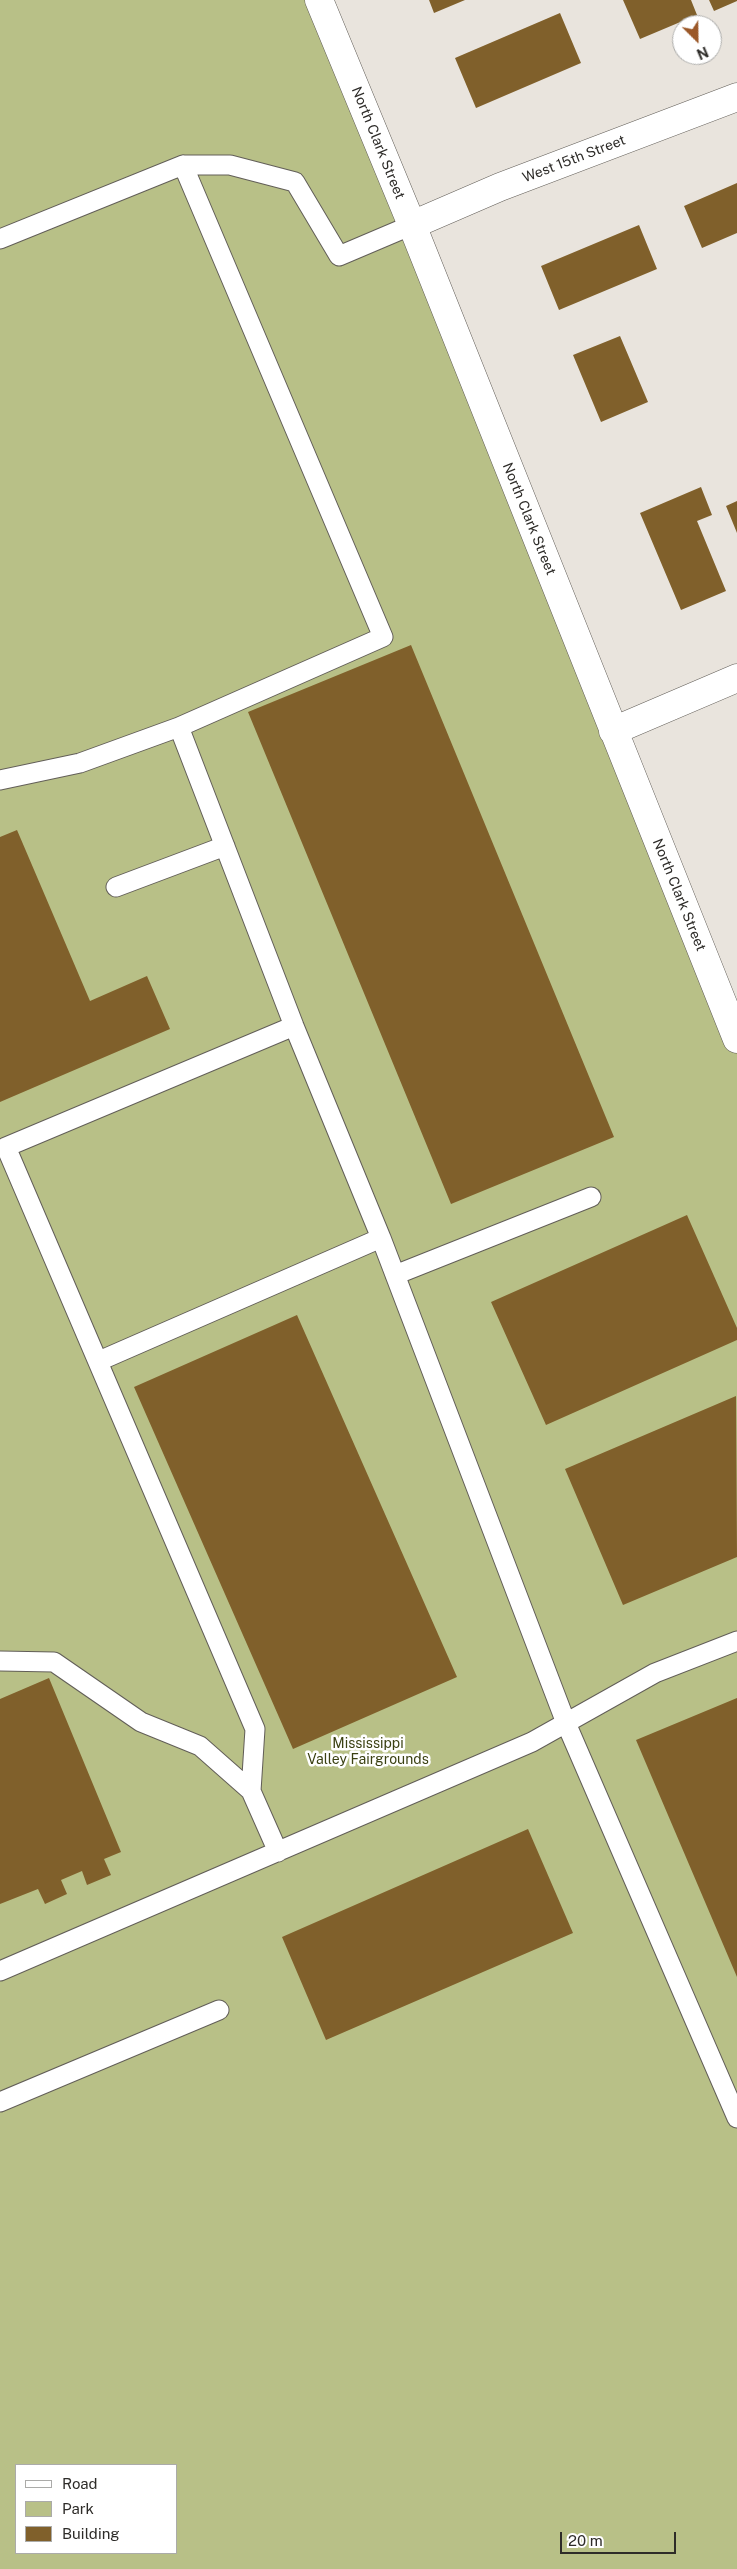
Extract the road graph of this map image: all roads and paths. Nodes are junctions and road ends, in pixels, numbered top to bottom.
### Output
1 (319, 0) edge
2 (737, 97) edge
3 (183, 165) junction
4 (412, 225) junction
5 (0, 239) edge
6 (737, 678) edge
7 (179, 727) junction
8 (613, 731) junction
9 (0, 780) edge
10 (225, 846) junction
11 (116, 887) dead end
12 (294, 1026) junction
13 (737, 1040) edge
14 (3, 1144) edge
15 (591, 1197) dead end
16 (381, 1238) junction
17 (395, 1275) junction
18 (99, 1361) junction
19 (737, 1641) edge
20 (0, 1661) edge
21 (566, 1723) junction
22 (251, 1791) junction
23 (278, 1852) junction
24 (0, 1971) edge
25 (218, 2010) dead end
26 (0, 2102) edge
27 (737, 2118) edge

1 - 4 street, North Clark Street
2 - 4 street, West 15th Street
3 - 4 lane
3 - 5 lane
3 - 7 lane
4 - 8 street, North Clark Street
6 - 8 street
7 - 9 lane
7 - 10 lane
8 - 13 street, North Clark Street
10 - 11 lane
10 - 12 lane
12 - 14 lane
12 - 16 lane
14 - 18 lane
15 - 17 lane
16 - 17 lane
16 - 18 lane
17 - 21 lane
18 - 22 lane
19 - 21 lane
20 - 22 lane
21 - 23 lane
21 - 27 lane
22 - 23 lane
23 - 24 lane
25 - 26 lane

